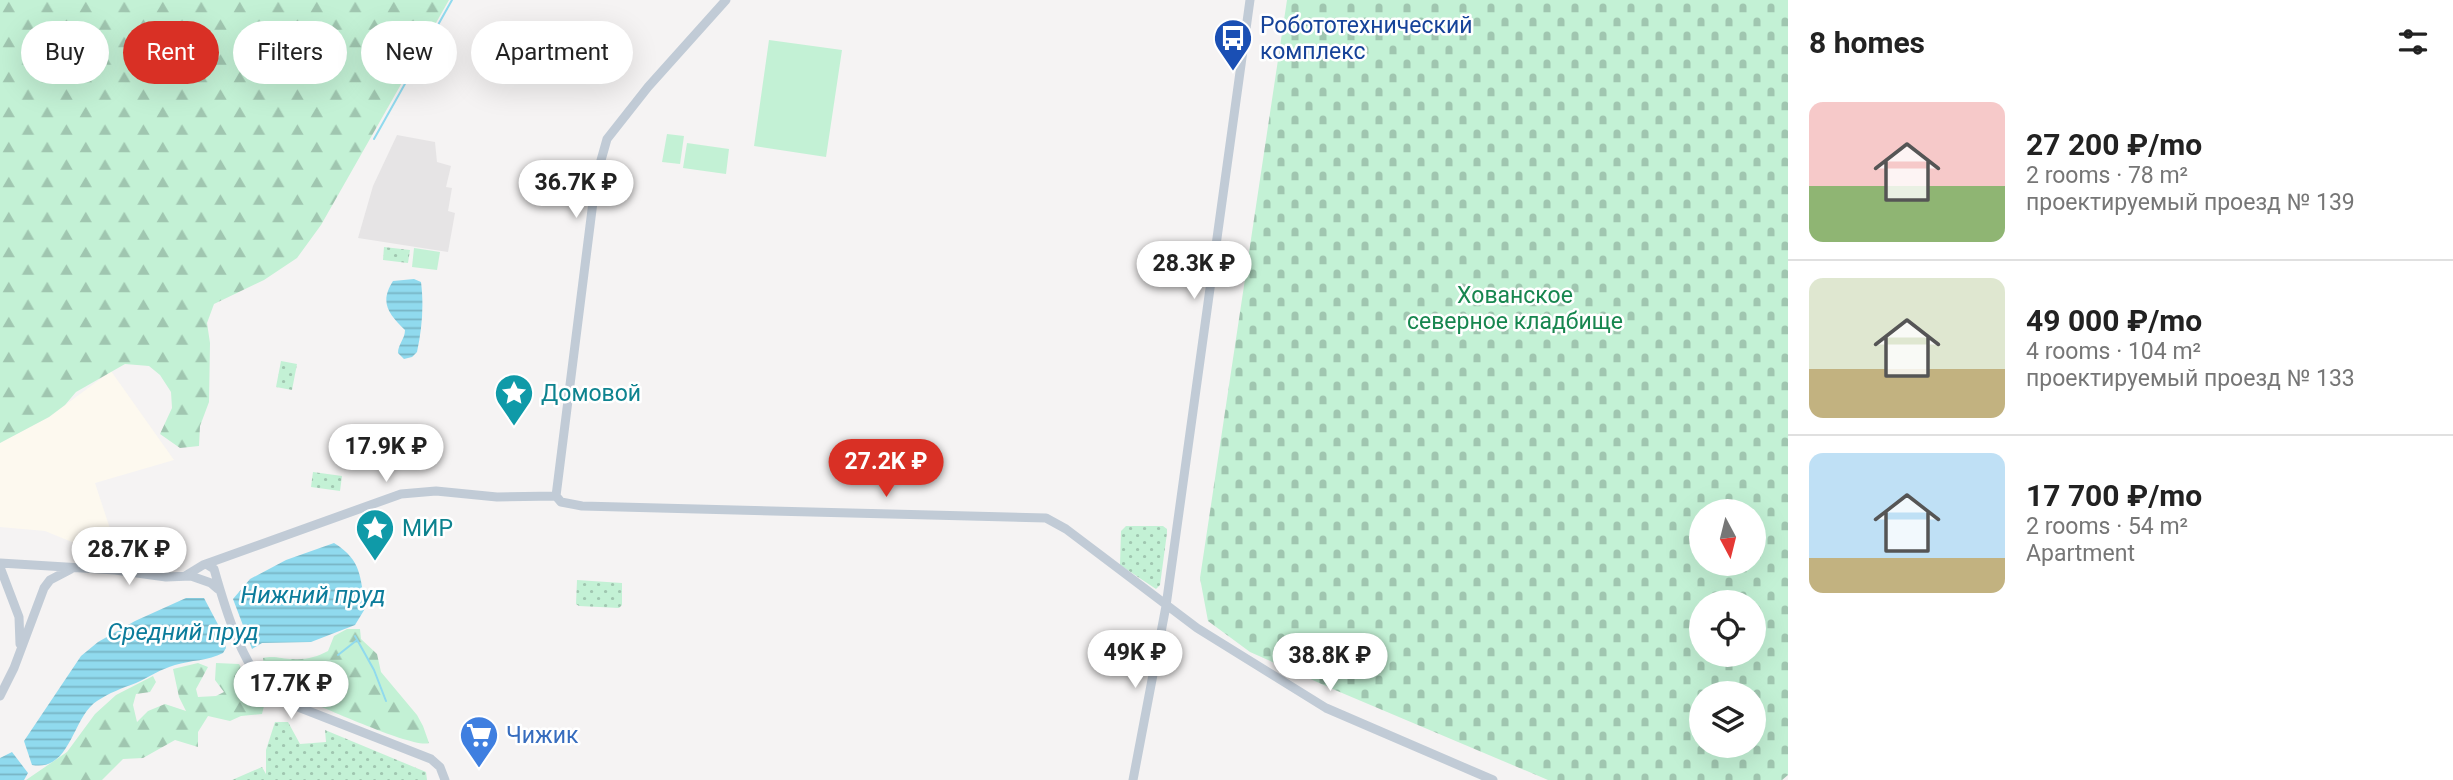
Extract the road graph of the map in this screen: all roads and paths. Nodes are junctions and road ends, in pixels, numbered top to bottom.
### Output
1 (726, 0) edge
2 (1250, 0) edge
3 (556, 496) junction
4 (0, 565) edge
5 (72, 568) junction
6 (208, 569) junction
7 (185, 576) junction
8 (204, 580) junction
9 (221, 593) junction
10 (1166, 606) junction
11 (20, 650) junction
12 (0, 695) edge
13 (445, 780) edge
14 (1133, 780) edge
15 (1493, 780) edge

1 - 3 street
2 - 10 street
3 - 6 street
3 - 10 street
4 - 5 street
4 - 11 street
5 - 7 street
5 - 11 street
6 - 7 street
6 - 8 street
6 - 8 street
6 - 9 street
7 - 8 street
8 - 9 street
9 - 13 street
10 - 14 street
10 - 15 street
11 - 12 street

